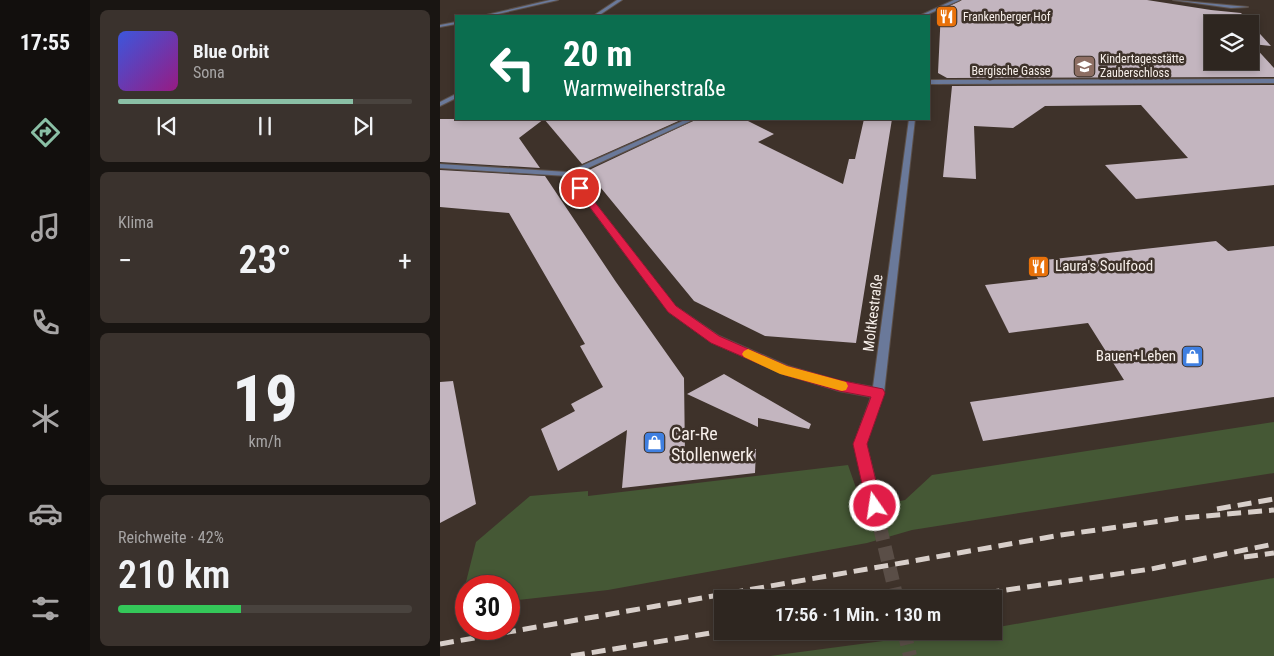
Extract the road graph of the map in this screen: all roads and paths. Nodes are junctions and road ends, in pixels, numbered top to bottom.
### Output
1 (556, 0) edge
2 (620, 0) edge
3 (958, 0) edge
4 (1175, 0) edge
5 (1246, 7) dead end
6 (488, 15) edge
7 (597, 15) edge
8 (923, 15) edge
9 (455, 22) edge
10 (440, 26) edge
11 (1274, 81) edge
12 (930, 82) edge
13 (455, 96) edge
14 (440, 104) edge
15 (690, 120) edge
16 (912, 120) edge
17 (440, 166) edge
18 (569, 174) junction
19 (878, 393) junction
20 (875, 506) tunnel mouth

1 - 6 street
2 - 7 street
3 - 8 street
4 - 5 street
9 - 10 street
11 - 12 street, Bergische Gasse
13 - 14 street
15 - 18 street
16 - 19 street, Moltkestraße
17 - 18 street
18 - 19 street
19 - 20 street, Moltkestraße

